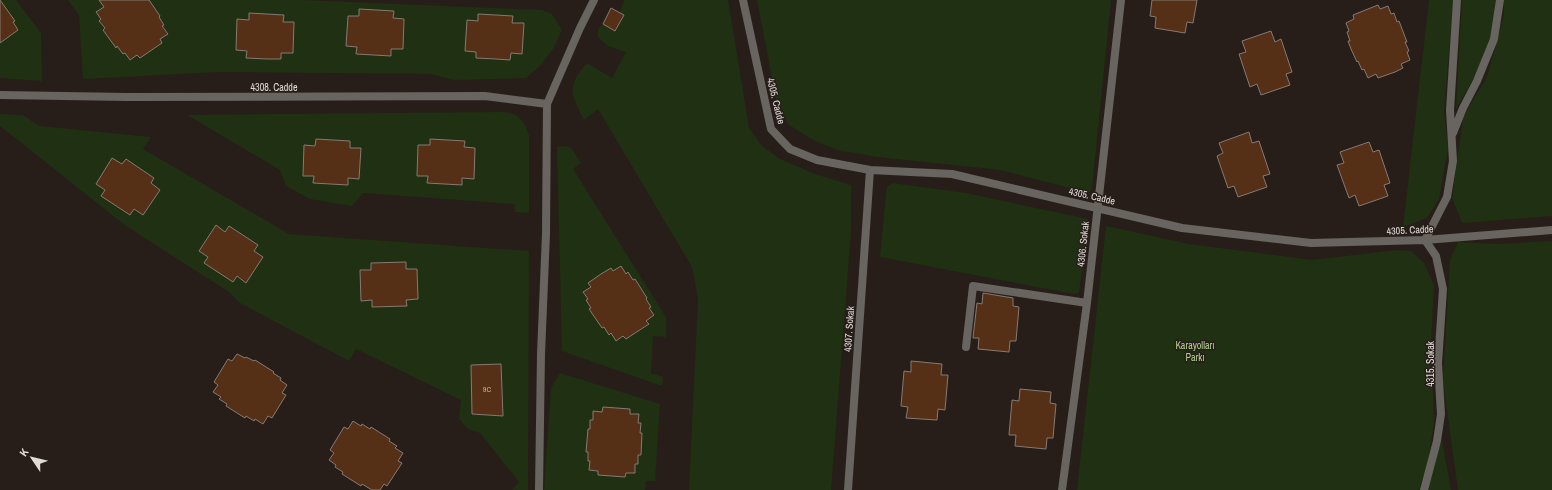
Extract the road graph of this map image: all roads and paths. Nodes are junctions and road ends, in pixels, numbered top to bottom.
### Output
1 (594, 0) edge
2 (743, 0) edge
3 (1121, 0) edge
4 (1457, 0) edge
5 (1500, 0) edge
6 (0, 95) edge
7 (547, 104) junction
8 (1452, 136) junction
9 (870, 170) junction
10 (1097, 208) junction
11 (1552, 230) edge
12 (1425, 240) junction
13 (1087, 303) junction
14 (966, 347) dead end
15 (538, 490) edge
16 (848, 490) edge
17 (1062, 490) edge
18 (1424, 490) edge

1 - 7 street
2 - 9 street, 4305. Cadde
3 - 10 street, 4306. Sokak
4 - 8 street
5 - 8 street
6 - 7 street, 4308. Cadde
7 - 15 street
8 - 12 street
9 - 10 street, 4305. Cadde
9 - 16 street, 4307. Sokak
10 - 12 street, 4305. Cadde
10 - 13 street, 4306. Sokak
11 - 12 street, 4305. Cadde
12 - 18 street, 4315. Sokak
13 - 14 street
13 - 17 street, 4306. Sokak

